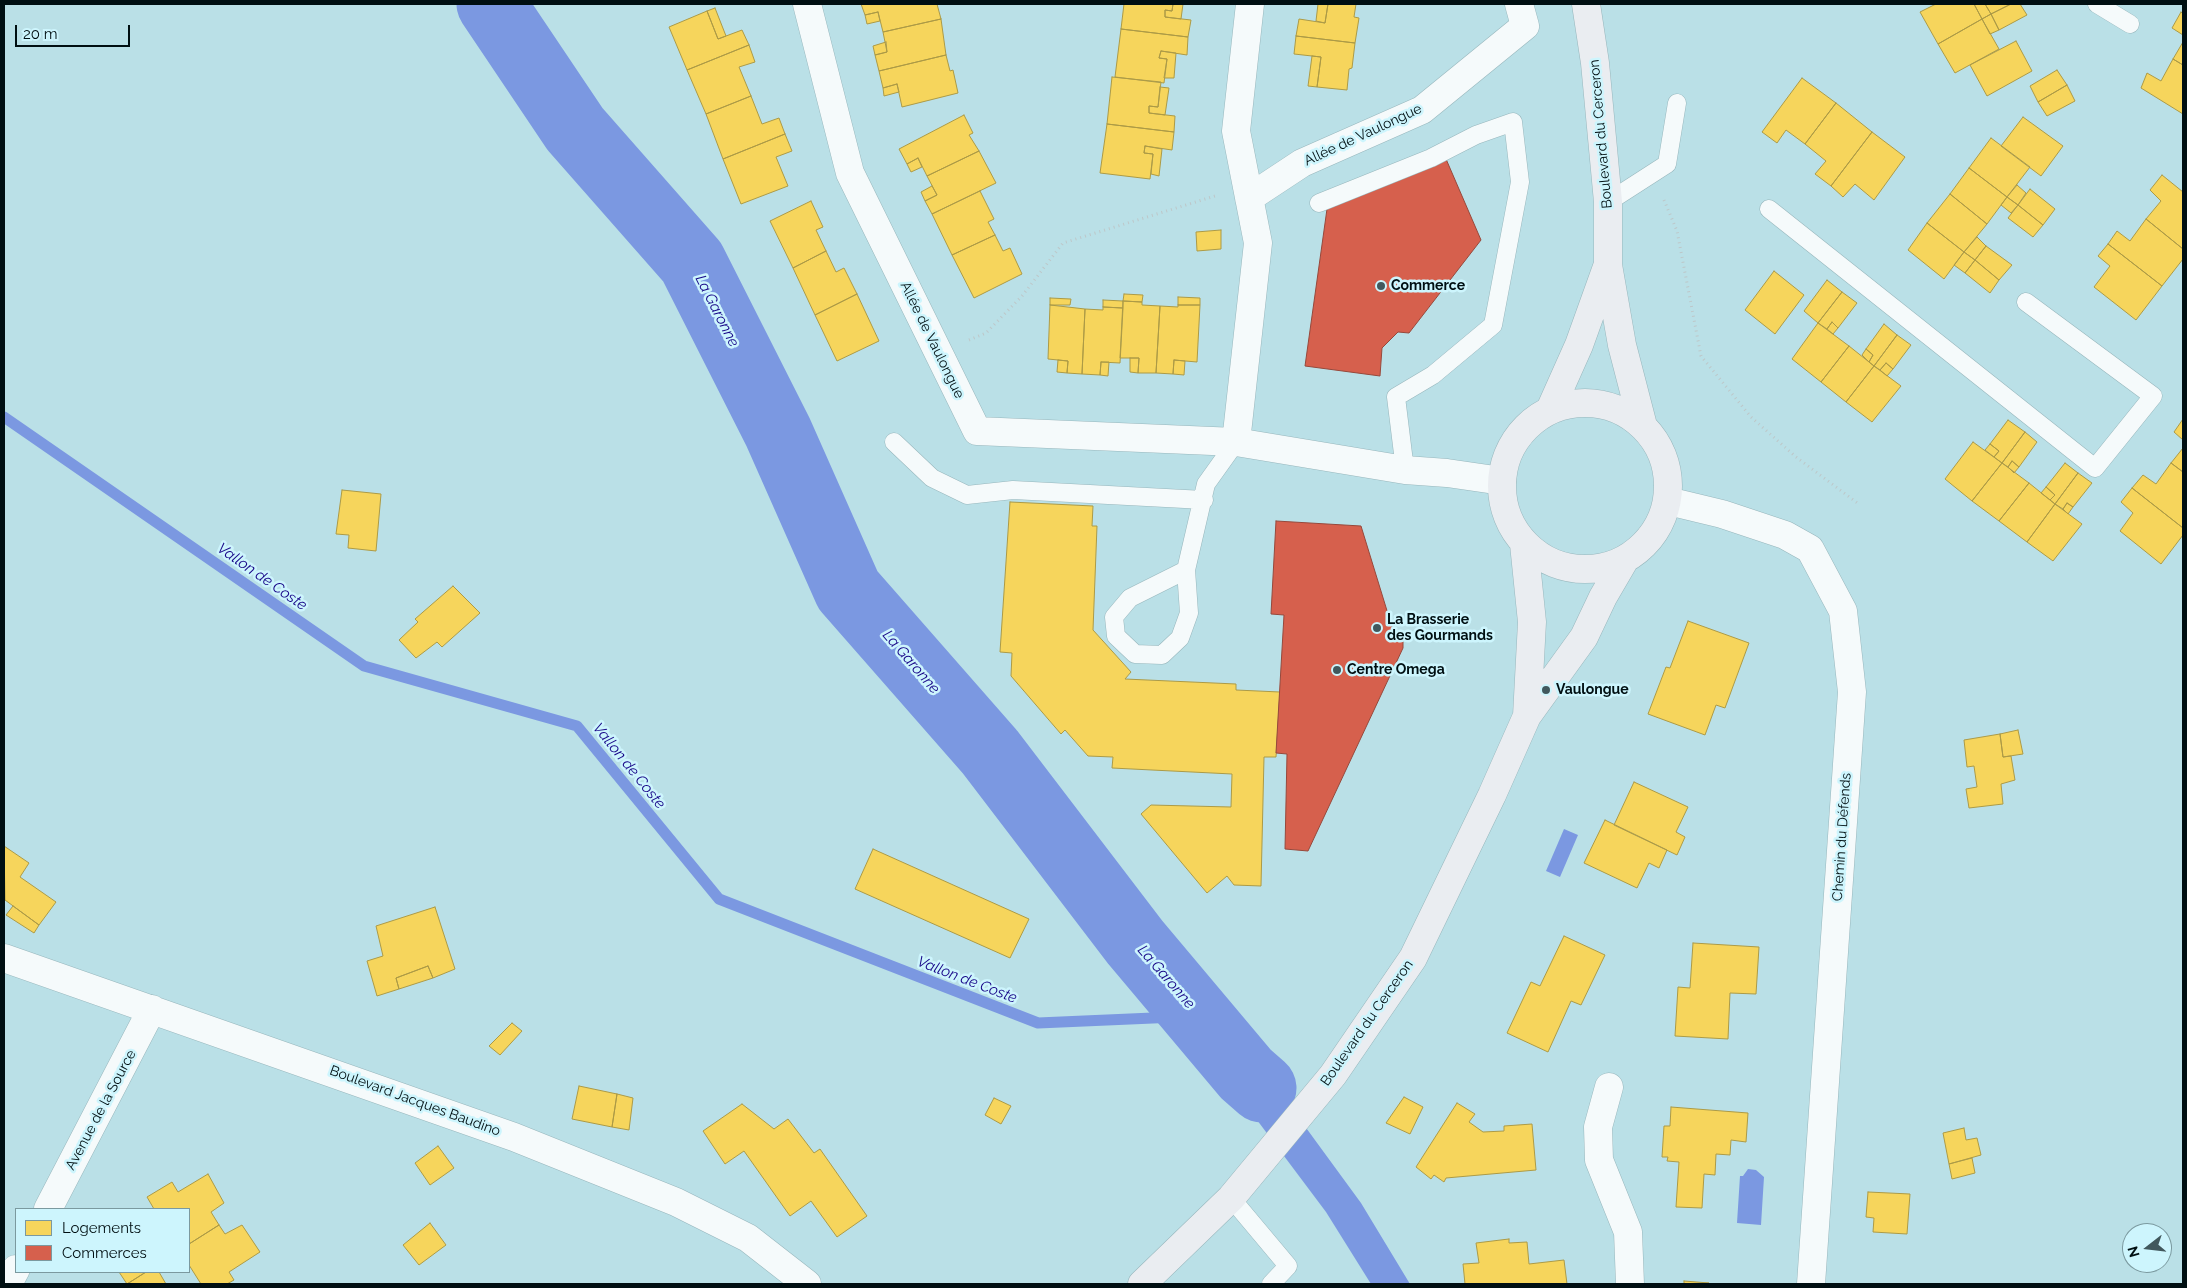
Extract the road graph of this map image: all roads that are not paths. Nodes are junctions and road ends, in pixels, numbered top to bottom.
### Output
1 (807, 4) edge
2 (1250, 4) edge
3 (1519, 4) edge
4 (1586, 4) edge
5 (2097, 4) edge
6 (2130, 24) dead end
7 (1677, 103) dead end
8 (1248, 191) junction
9 (1608, 202) junction
10 (1320, 203) dead end
11 (1769, 209) dead end
12 (1608, 265) junction
13 (2026, 302) dead end
14 (1550, 410) junction
15 (1643, 426) junction
16 (894, 442) dead end
17 (1236, 442) junction
18 (1406, 470) junction
19 (1502, 481) junction
20 (1204, 500) junction
21 (1668, 501) junction
22 (1524, 544) junction
23 (1624, 561) junction
24 (1186, 570) junction
25 (1527, 716) junction
26 (4, 958) edge
27 (152, 1009) junction
28 (1609, 1087) dead end
29 (1231, 1198) junction
30 (49, 1208) edge
31 (15, 1271) edge
32 (8, 1284) edge
33 (807, 1284) edge
34 (1142, 1284) edge
35 (1271, 1284) edge
36 (1630, 1284) edge
37 (1811, 1284) edge

1 - 17 street, Allée de Vaulongue
2 - 8 street
3 - 8 street, Allée de Vaulongue
4 - 9 main road, Boulevard du Cerceron
5 - 6 lane
7 - 9 lane
8 - 17 street
9 - 12 main road, Boulevard du Cerceron
10 - 18 lane
11 - 13 lane
12 - 14 main road, Boulevard du Cerceron
12 - 15 main road, Boulevard du Cerceron
14 - 15 main road
14 - 19 main road
15 - 21 main road
16 - 20 lane
17 - 18 street, Allée de Vaulongue
17 - 20 lane
18 - 19 street, Allée de Vaulongue
19 - 22 main road
20 - 24 lane
21 - 23 main road
21 - 37 street, Chemin du Défends
22 - 23 main road
22 - 25 main road, Boulevard du Cerceron
23 - 25 main road, Boulevard du Cerceron
24 - 24 lane
25 - 29 main road, Boulevard du Cerceron
26 - 27 street, Boulevard Jacques Baudino
27 - 30 street, Avenue de la Source
27 - 33 street, Boulevard Jacques Baudino
28 - 36 street
29 - 34 main road, Boulevard du Cerceron
29 - 35 lane
31 - 32 street

